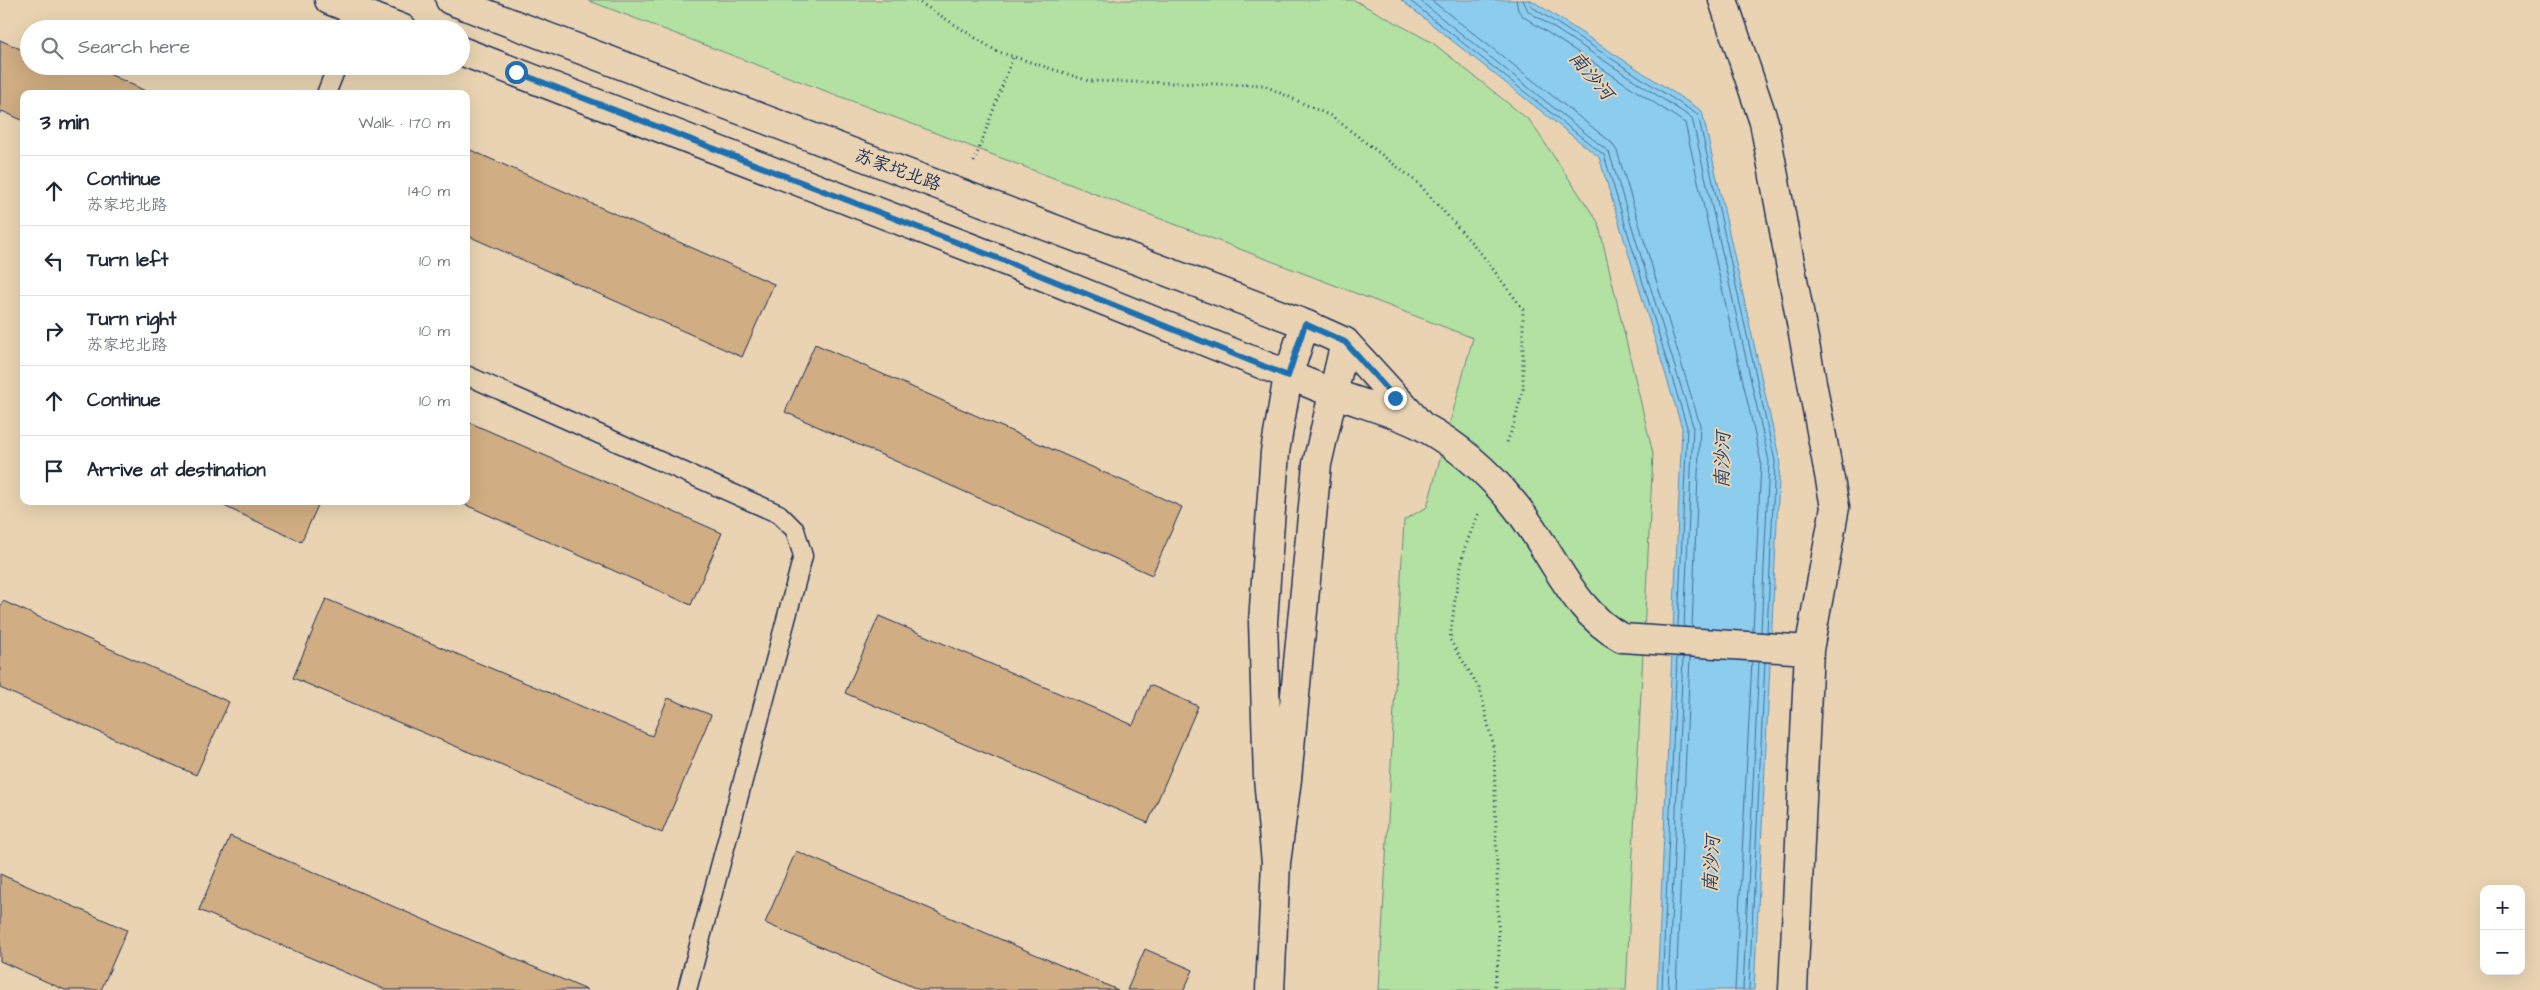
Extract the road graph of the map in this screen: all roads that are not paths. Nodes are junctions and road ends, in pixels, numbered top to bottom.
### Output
1 (329, 0) edge
2 (450, 0) edge
3 (1723, 0) edge
4 (356, 20) edge
5 (470, 54) edge
6 (333, 75) edge
7 (328, 90) edge
8 (1305, 324) junction
9 (1345, 342) junction
10 (1288, 376) junction
11 (470, 377) edge
12 (1333, 393) junction
13 (1420, 425) junction
14 (1809, 650) junction
15 (1276, 863) junction
16 (687, 990) edge
17 (1270, 990) edge
18 (1793, 990) edge

1 - 4 street
2 - 8 street, 苏家坨北路
3 - 14 street
5 - 10 street
6 - 7 lane
8 - 9 street, 苏家坨北路
8 - 10 street
9 - 12 street
9 - 13 street
10 - 12 street
10 - 15 street
11 - 16 lane
12 - 13 street
12 - 15 street
13 - 14 street
14 - 18 street
15 - 17 street

